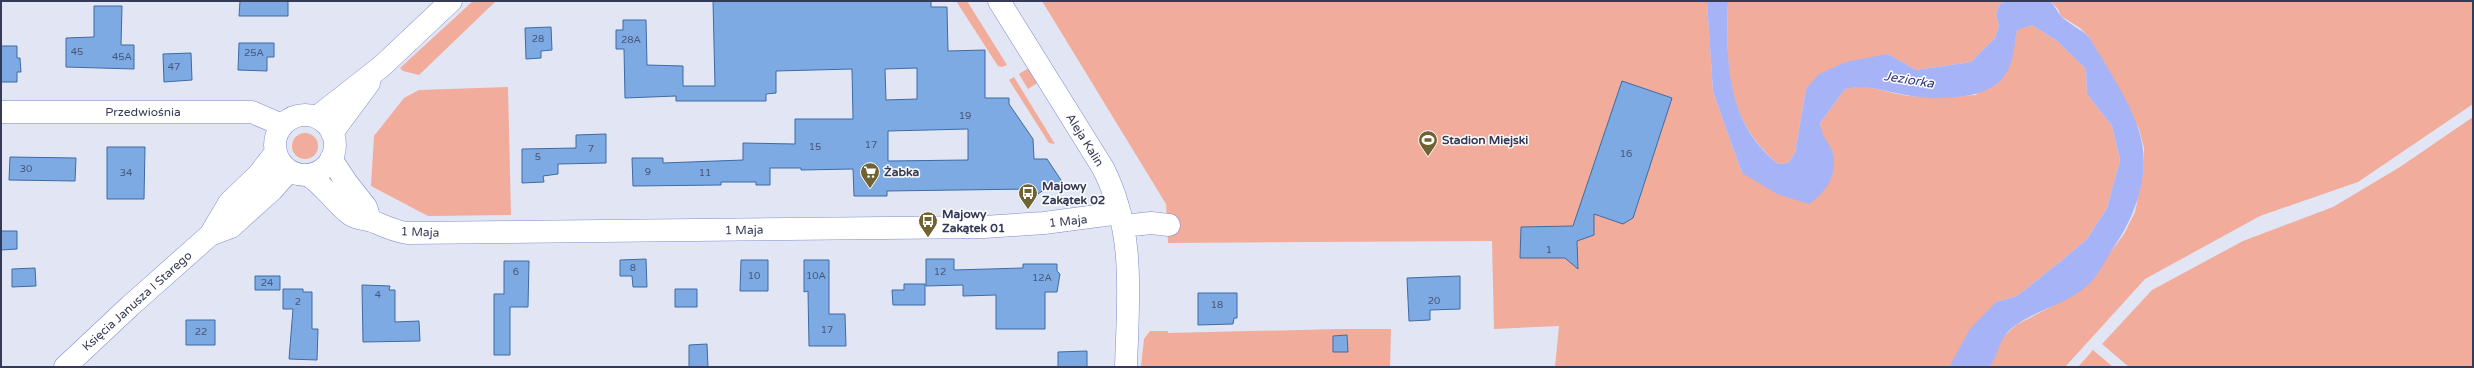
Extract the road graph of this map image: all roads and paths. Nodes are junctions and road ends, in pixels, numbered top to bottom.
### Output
1 (451, 1) edge
2 (999, 1) edge
3 (382, 66) junction
4 (1, 112) edge
5 (317, 118) junction
6 (282, 125) junction
7 (332, 133) junction
8 (276, 152) junction
9 (331, 159) junction
10 (298, 173) junction
11 (370, 220) junction
12 (1121, 220) junction
13 (1168, 225) dead end
14 (210, 235) junction
15 (65, 367) edge
16 (1126, 367) edge

1 - 3 street
2 - 12 street, Aleja Kalin
3 - 5 street
3 - 7 street
4 - 6 street, Przedwiośnia
5 - 6 street
5 - 7 street
6 - 8 street
7 - 9 street
8 - 10 street
8 - 14 street, Księcia Janusza I Starego
9 - 10 street
9 - 11 street
10 - 11 street, 1 Maja
10 - 14 street, Księcia Janusza I Starego
11 - 12 street, 1 Maja
12 - 13 street, 1 Maja
12 - 16 street, Aleja Kalin
14 - 15 street, Księcia Janusza I Starego

